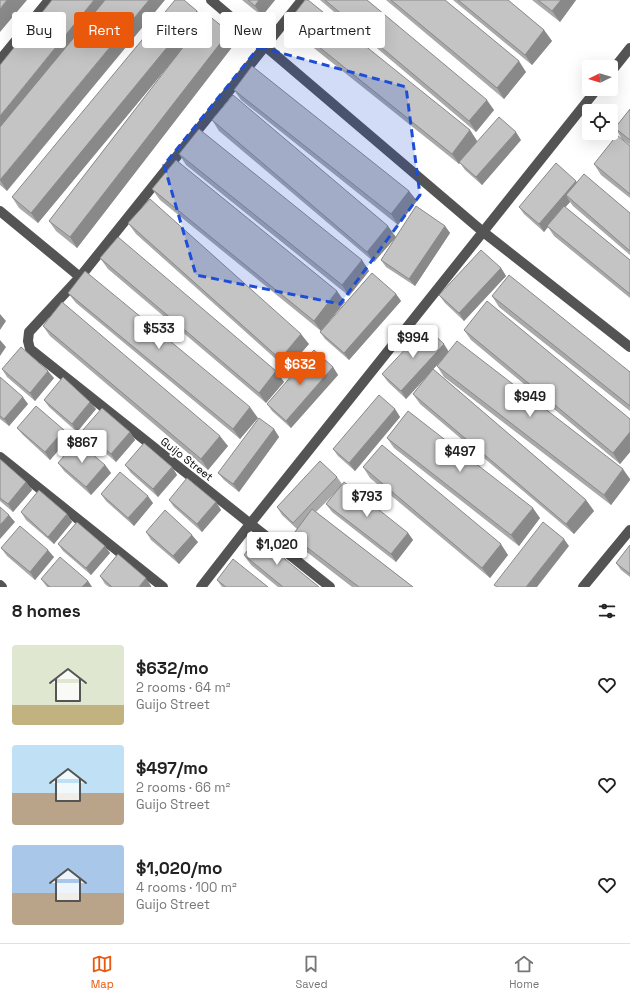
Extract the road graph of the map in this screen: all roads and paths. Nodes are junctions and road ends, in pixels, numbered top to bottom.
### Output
1 (49, 0) edge
2 (212, 0) edge
3 (302, 0) edge
4 (226, 12) edge
5 (276, 33) edge
6 (264, 48) edge
7 (268, 48) edge
8 (630, 48) edge
9 (0, 60) edge
10 (618, 63) edge
11 (591, 96) edge
12 (0, 211) edge
13 (482, 231) junction
14 (80, 277) junction
15 (630, 347) edge
16 (0, 457) edge
17 (250, 524) junction
18 (630, 530) edge
19 (162, 587) edge
20 (202, 587) edge
21 (330, 587) edge
22 (583, 587) edge

1 - 9 street
2 - 4 street
3 - 5 street
6 - 14 street
7 - 13 street
8 - 10 street
11 - 13 street
12 - 14 street
13 - 15 street
13 - 17 street
14 - 17 street, Guijo Street
16 - 19 street
17 - 20 street
17 - 21 street, Guijo Street
18 - 22 street

